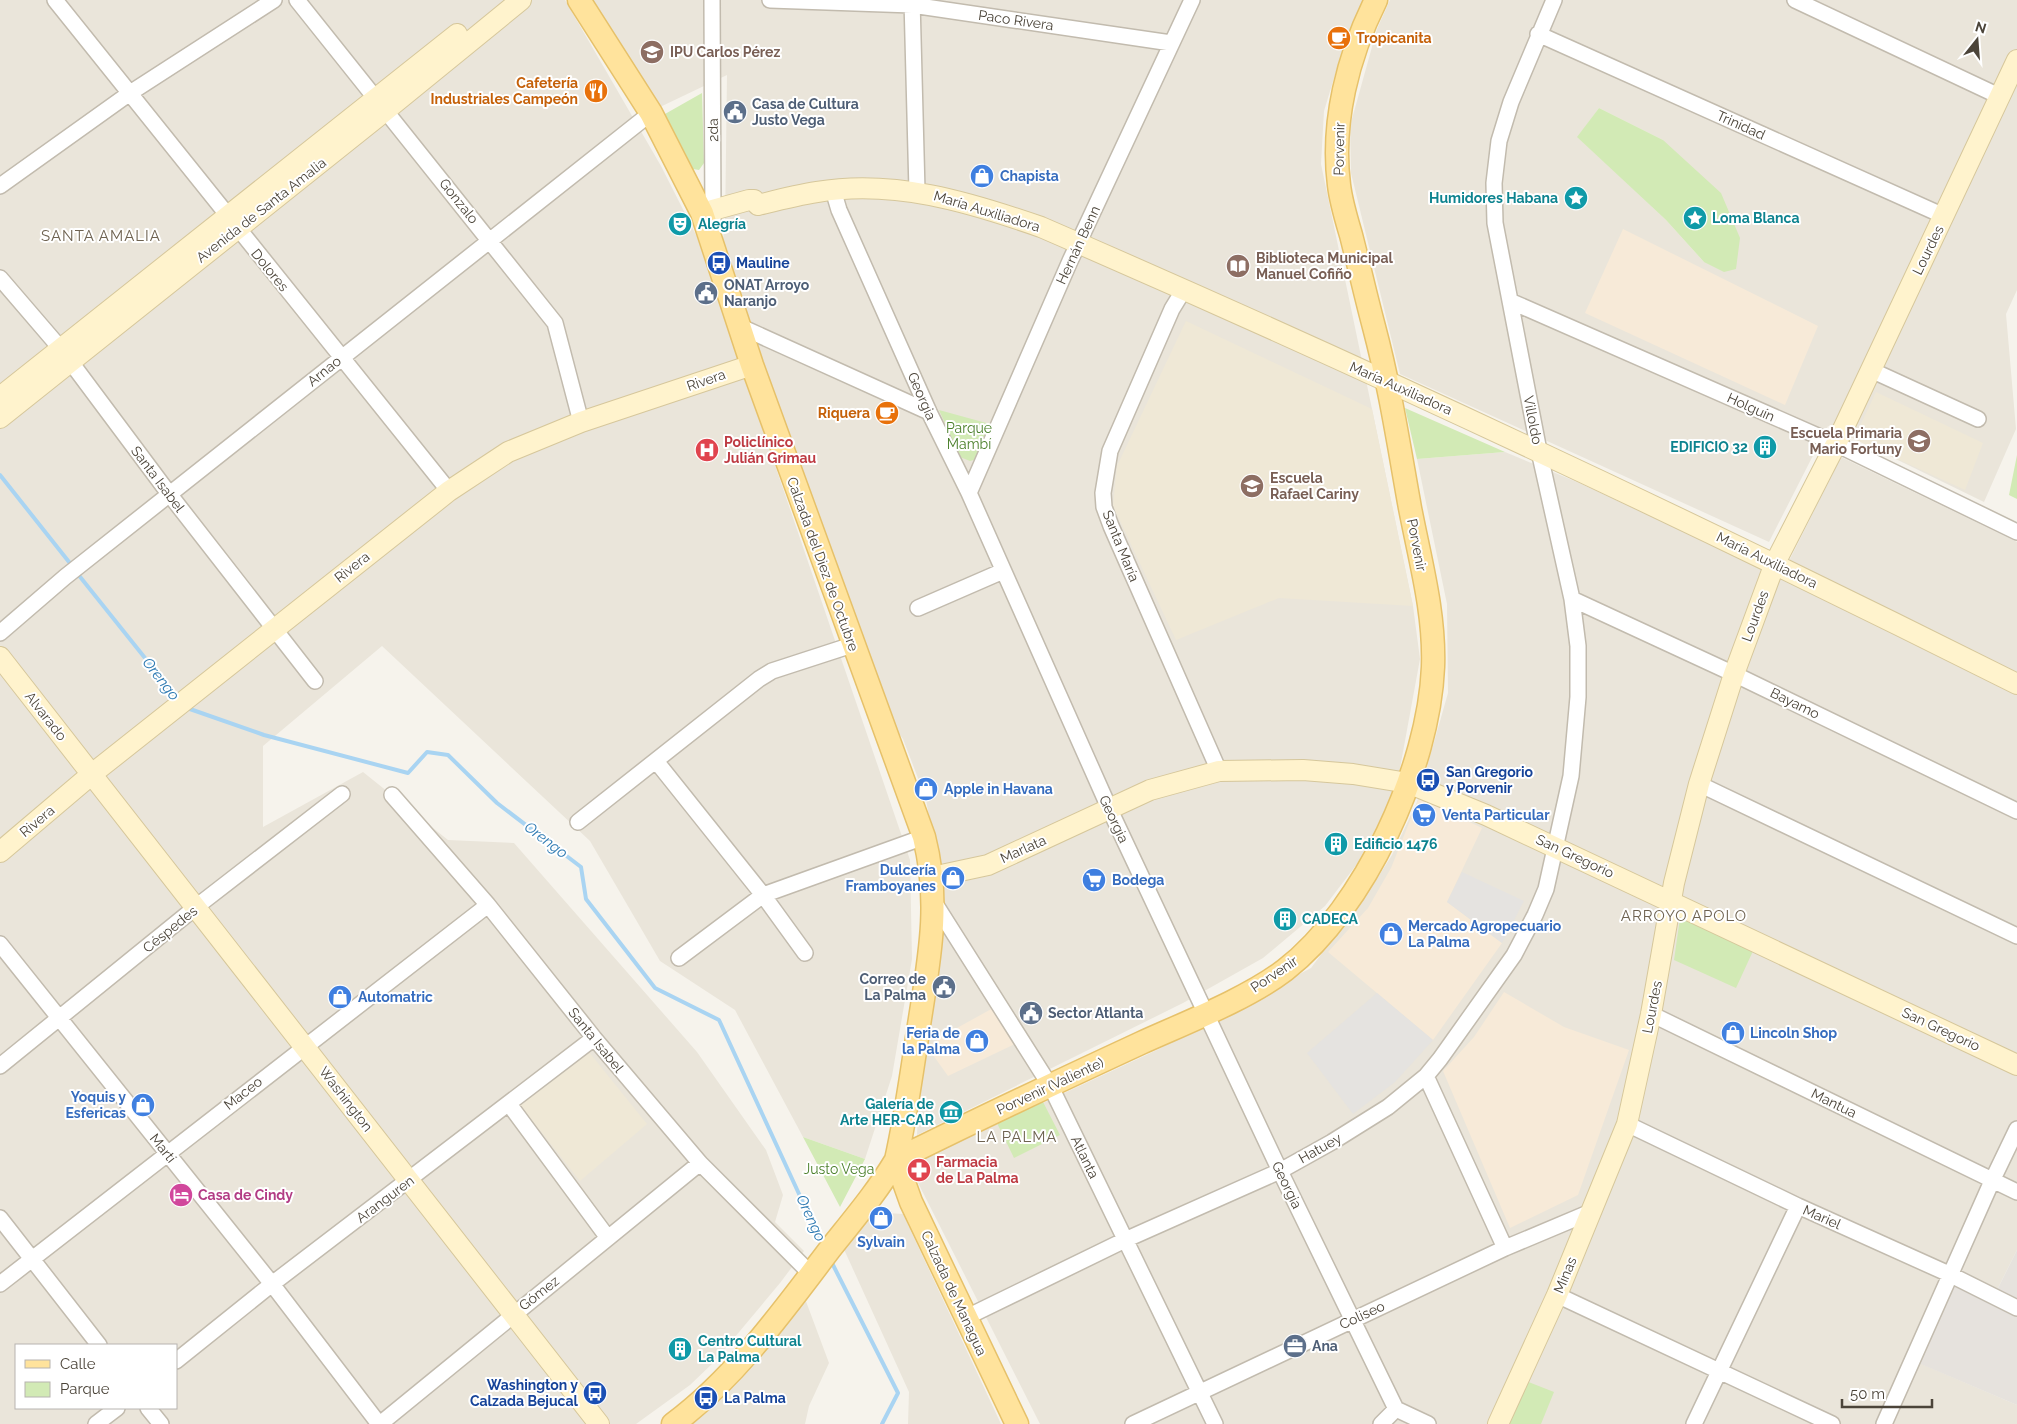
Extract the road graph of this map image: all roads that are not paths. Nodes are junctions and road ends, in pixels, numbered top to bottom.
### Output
1 (55, 0) edge
2 (274, 0) edge
3 (297, 0) edge
4 (500, 0) edge
5 (521, 0) edge
6 (579, 0) edge
7 (712, 0) edge
8 (770, 0) edge
9 (1192, 0) edge
10 (1376, 0) edge
11 (1554, 0) edge
12 (1795, 0) edge
13 (912, 3) edge
14 (1538, 34) junction
15 (1171, 43) junction
16 (2017, 60) edge
17 (130, 93) junction
18 (2001, 97) junction
19 (381, 106) junction
20 (651, 113) junction
21 (0, 186) edge
22 (833, 190) junction
23 (917, 191) junction
24 (713, 212) junction
25 (1944, 216) junction
26 (233, 223) junction
27 (491, 241) junction
28 (1078, 243) junction
29 (0, 278) edge
30 (1183, 291) junction
31 (1510, 301) junction
32 (739, 326) junction
33 (66, 355) junction
34 (340, 358) junction
35 (752, 365) junction
36 (1871, 370) junction
37 (1387, 381) junction
38 (0, 397) edge
39 (929, 412) junction
40 (0, 418) edge
41 (1978, 418) dead end
42 (581, 422) junction
43 (1836, 444) junction
44 (1539, 451) junction
45 (449, 491) junction
46 (969, 493) junction
47 (170, 494) junction
48 (2017, 532) edge
49 (1775, 563) junction
50 (1003, 571) junction
51 (1572, 599) junction
52 (918, 608) dead end
53 (275, 629) junction
54 (0, 633) edge
55 (852, 645) junction
56 (0, 657) edge
57 (1734, 674) junction
58 (315, 681) dead end
59 (2017, 684) edge
60 (656, 761) junction
61 (1219, 771) junction
62 (92, 774) junction
63 (1408, 783) junction
64 (1699, 784) junction
65 (342, 794) dead end
66 (392, 795) dead end
67 (1110, 810) junction
68 (2017, 811) edge
69 (578, 822) dead end
70 (924, 837) junction
71 (1556, 848) junction
72 (0, 852) edge
73 (932, 877) junction
74 (763, 895) junction
75 (1671, 901) junction
76 (934, 902) junction
77 (488, 905) junction
78 (196, 907) junction
79 (2017, 936) edge
80 (0, 944) edge
81 (805, 953) dead end
82 (679, 958) dead end
83 (1205, 1014) junction
84 (1651, 1014) junction
85 (60, 1018) junction
86 (594, 1038) junction
87 (305, 1046) junction
88 (0, 1066) edge
89 (2017, 1066) edge
90 (1426, 1076) junction
91 (1051, 1087) junction
92 (508, 1104) junction
93 (1627, 1124) junction
94 (2017, 1129) edge
95 (166, 1153) junction
96 (896, 1160) junction
97 (700, 1163) junction
98 (1280, 1171) junction
99 (410, 1180) junction
100 (1992, 1181) junction
101 (2017, 1192) edge
102 (868, 1202) junction
103 (911, 1202) junction
104 (1798, 1206) junction
105 (1593, 1211) junction
106 (0, 1218) edge
107 (608, 1238) junction
108 (1125, 1240) junction
109 (1505, 1248) junction
110 (32, 1259) junction
111 (815, 1270) junction
112 (1950, 1274) junction
113 (0, 1284) edge
114 (272, 1284) junction
115 (1557, 1295) junction
116 (2017, 1308) edge
117 (513, 1313) junction
118 (965, 1318) junction
119 (1352, 1320) junction
120 (98, 1344) edge
121 (178, 1359) edge
122 (1720, 1372) junction
123 (1200, 1393) junction
124 (116, 1409) edge
125 (149, 1409) edge
126 (1396, 1409) junction
127 (96, 1424) edge
128 (161, 1424) edge
129 (379, 1424) edge
130 (599, 1424) edge
131 (673, 1424) edge
132 (1017, 1424) edge
133 (1133, 1424) edge
134 (1215, 1424) edge
135 (1381, 1424) edge
136 (1428, 1424) edge
137 (1498, 1424) edge
138 (1694, 1424) edge
139 (1832, 1424) edge
140 (1884, 1424) edge

1 - 17 street, Dolores
2 - 17 street
3 - 19 street, Gonzalo
4 - 19 street, Avenida de Santa Amalia
5 - 19 street, Avenida de Santa Amalia
6 - 20 main road, Calzada del Diez de Octubre
7 - 24 street, 2da
8 - 13 street, Paco Rivera
9 - 15 street, Hernán Benn
10 - 37 main road, Porvenir
11 - 14 street, Villoldo
12 - 18 street
13 - 15 street, Paco Rivera
13 - 23 street
14 - 25 street, Trinidad
14 - 31 street, Villoldo
15 - 28 street, Hernán Benn
16 - 18 street, Lourdes
17 - 21 street
17 - 26 street, Dolores
18 - 25 street, Lourdes
19 - 26 street, Avenida de Santa Amalia
19 - 27 street, Gonzalo
20 - 24 main road, Calzada del Diez de Octubre
20 - 27 street, Arnao
22 - 23 street, María Auxiliadora
22 - 24 street, María Auxiliadora
22 - 39 street, Georgia
23 - 28 street, María Auxiliadora
24 - 32 main road, Calzada del Diez de Octubre
25 - 36 street, Lourdes
26 - 33 street, Avenida de Santa Amalia
26 - 34 street, Dolores
27 - 34 street, Arnao
27 - 42 street, Gonzalo
28 - 30 street, María Auxiliadora
28 - 46 street, Hernán Benn
29 - 33 street, Santa Isabel
30 - 37 street, María Auxiliadora
30 - 61 street, Santa María
31 - 43 street, Holguín
31 - 44 street, Villoldo
32 - 35 main road, Calzada del Diez de Octubre
32 - 39 street
33 - 38 street, Avenida de Santa Amalia
33 - 40 street, Avenida de Santa Amalia
33 - 47 street, Santa Isabel
34 - 45 street, Dolores
34 - 47 street, Arnao
35 - 42 street, Rivera
35 - 55 main road, Calzada del Diez de Octubre
36 - 41 street
36 - 43 street, Lourdes
37 - 44 street, María Auxiliadora
37 - 63 main road, Porvenir
39 - 46 street, Georgia
42 - 45 street, Rivera
43 - 48 street, Holguín
43 - 49 street, Lourdes
44 - 49 street, María Auxiliadora
44 - 51 street, Villoldo
45 - 53 street, Rivera
46 - 50 street, Georgia
47 - 53 street, Santa Isabel
47 - 54 street, Arnao
49 - 57 street, Lourdes
49 - 59 street, María Auxiliadora
50 - 52 street
50 - 67 street, Georgia
51 - 57 street, Bayamo
51 - 71 street, Villoldo
53 - 58 street, Santa Isabel
53 - 62 street, Rivera
55 - 60 street
55 - 70 main road, Calzada del Diez de Octubre
56 - 62 street, Alvarado
57 - 64 street, Lourdes
57 - 68 street, Bayamo
60 - 69 street
60 - 74 street
61 - 63 street, San Gregorio
61 - 67 street, San Gregorio
62 - 72 street, Rivera
62 - 78 street, Washington
63 - 71 street, San Gregorio
63 - 83 main road, Porvenir
64 - 75 street, Lourdes
64 - 79 street
65 - 78 street, Céspedes
66 - 77 street, Santa Isabel
67 - 73 street, Marlata
67 - 83 street, Georgia
70 - 73 main road, Calzada del Diez de Octubre
70 - 74 street
71 - 75 street, San Gregorio
71 - 90 street, Hatuey
73 - 76 main road, Calzada del Diez de Octubre
74 - 81 street
74 - 82 street
75 - 84 street, Lourdes
75 - 89 street, San Gregorio
76 - 91 street, Atlanta
76 - 96 main road, Calzada del Diez de Octubre
77 - 86 street, Santa Isabel
77 - 87 street, Maceo
78 - 85 street, Céspedes
78 - 87 street, Washington
80 - 85 street, Martí
83 - 91 main road, Porvenir (Valiente)
83 - 98 street, Georgia
84 - 93 street, Lourdes
84 - 100 street, Mantua
85 - 88 street, Céspedes
85 - 95 street, Martí
86 - 92 street, Aranguren
86 - 97 street, Santa Isabel
87 - 95 street, Maceo
87 - 99 street, Washington
90 - 98 street, Hatuey
90 - 109 street
91 - 96 main road, Porvenir (Valiente)
91 - 108 street, Atlanta
92 - 99 street, Aranguren
92 - 107 street
93 - 104 street, Mariel
93 - 105 street, Minas
94 - 100 street
95 - 110 street, Maceo
95 - 114 street, Martí
96 - 102 main road
96 - 103 main road, Calzada de Managua
97 - 107 street, Gómez
97 - 111 street, Santa Isabel
98 - 108 street, Hatuey
98 - 119 street, Georgia
99 - 114 street, Aranguren
99 - 117 street, Washington
100 - 101 street, Mantua
100 - 112 street
102 - 103 main road
102 - 111 main road
103 - 118 main road, Calzada de Managua
104 - 112 street, Mariel
104 - 122 street
105 - 109 street, Coliseo
105 - 115 street, Minas
106 - 110 street
107 - 117 street, Gómez
108 - 118 street, Hatuey
108 - 123 street, Atlanta
109 - 119 street, Coliseo
110 - 113 street, Maceo
110 - 120 street
111 - 131 main road
112 - 116 street, Mariel
112 - 140 street
114 - 121 street, Aranguren
114 - 129 street, Martí
115 - 122 street
115 - 137 street, Minas
117 - 129 street, Gómez
117 - 130 street, Washington
118 - 132 main road, Calzada de Managua
119 - 123 street, Coliseo
119 - 126 street, Georgia
122 - 138 street
122 - 139 street
123 - 133 street, Coliseo
123 - 134 street, Atlanta
124 - 127 street
125 - 128 street
126 - 135 street
126 - 136 street

